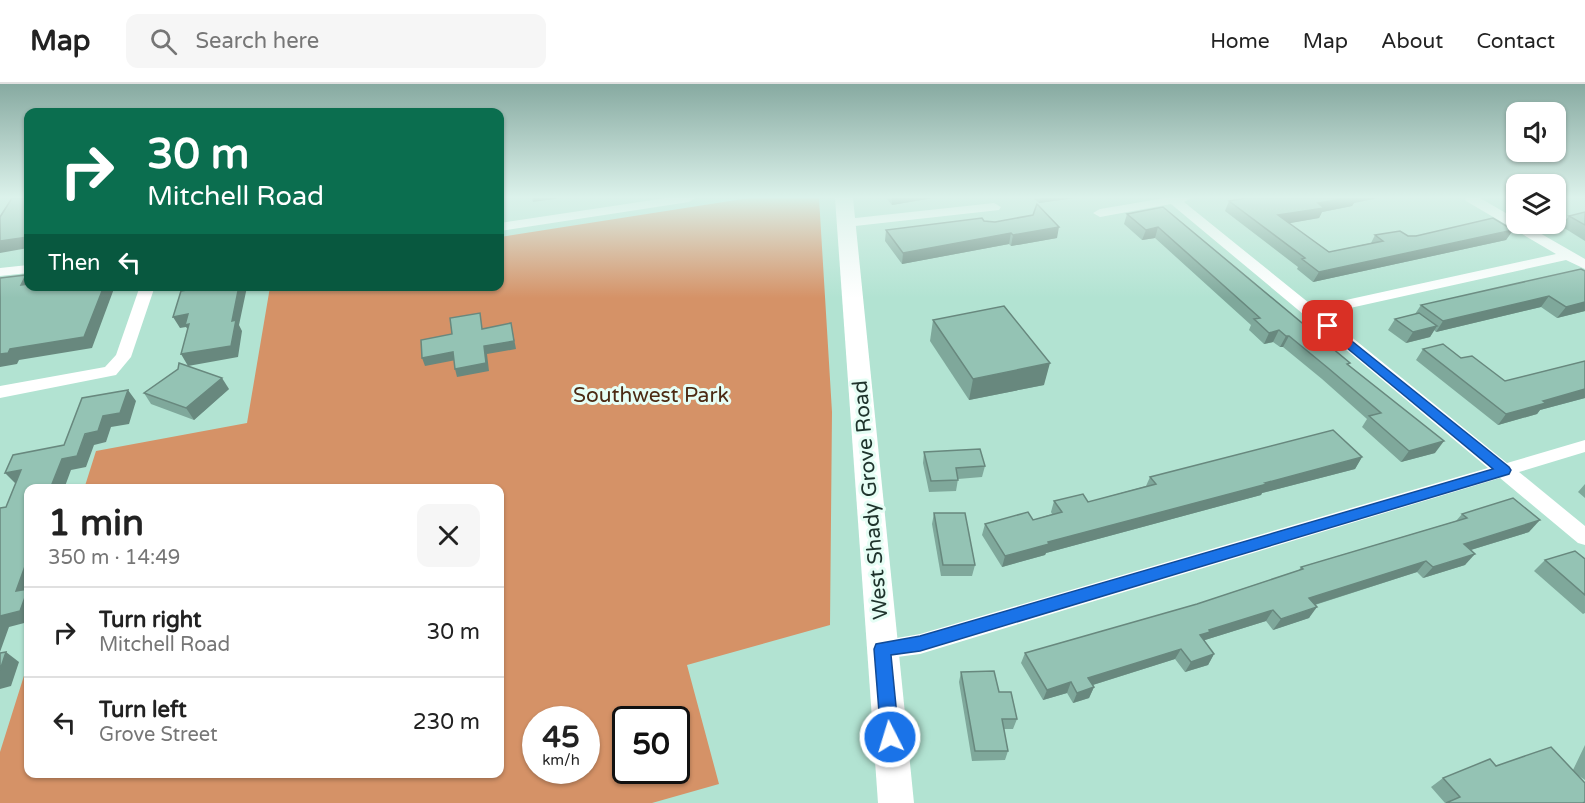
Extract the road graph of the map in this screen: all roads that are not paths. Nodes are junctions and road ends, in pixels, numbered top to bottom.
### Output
1 (847, 232) edge
2 (1217, 232) edge
3 (1529, 232) edge
4 (1569, 255) junction
5 (1585, 265) edge
6 (24, 269) edge
7 (0, 272) edge
8 (146, 291) edge
9 (1310, 312) junction
10 (2, 396) edge
11 (1585, 446) edge
12 (1504, 470) junction
13 (1585, 537) edge
14 (882, 649) junction
15 (896, 803) edge

1 - 14 main road, West Shady Grove Road
2 - 9 street
3 - 4 street
4 - 5 street
4 - 9 street
6 - 7 street
8 - 10 street
9 - 12 street
11 - 12 street
12 - 13 street
12 - 14 street
14 - 15 main road, West Shady Grove Road

